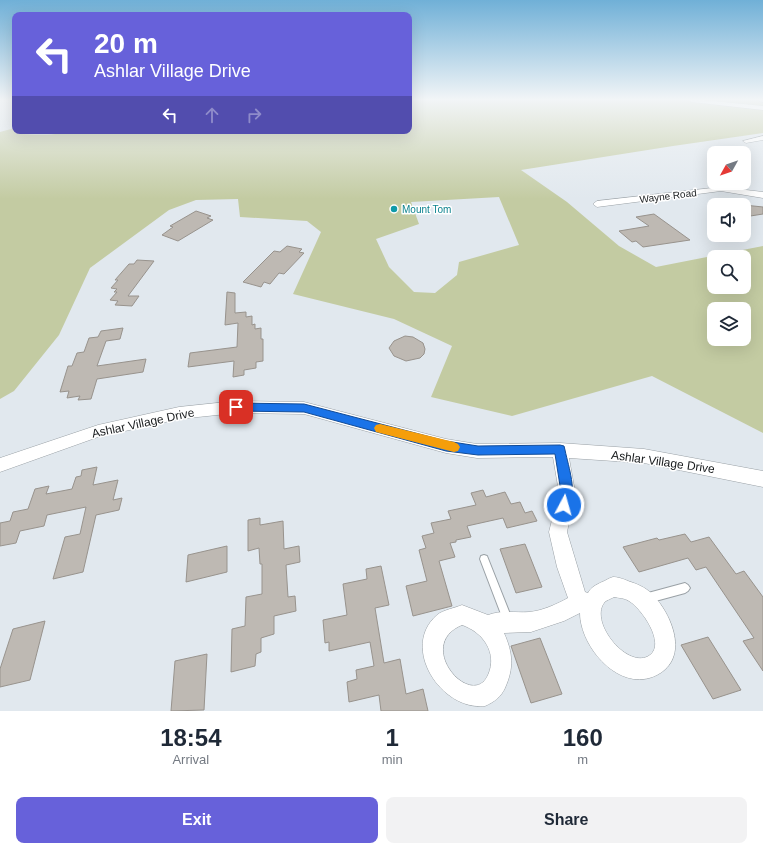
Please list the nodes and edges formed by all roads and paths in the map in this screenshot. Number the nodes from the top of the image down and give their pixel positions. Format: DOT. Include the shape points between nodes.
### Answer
graph roads {
  1 [pos="763,138"];
  2 [pos="746,141"];
  3 [pos="763,195"];
  4 [pos="596,204"];
  5 [pos="560,450"];
  6 [pos="0,465"];
  7 [pos="763,479"];
  8 [pos="484,559"];
  9 [pos="685,588"];
  10 [pos="642,600"];
  11 [pos="585,602"];
  12 [pos="498,625"];
  1 -- 2 [label="street"];
  3 -- 4 [label="street, Wayne Road" via="721,189"];
  5 -- 6 [label="street, Ashlar Village Drive" via="478,451 446,446 304,408 236,407 179,413 98,431"];
  5 -- 7 [label="street, Ashlar Village Drive" via="644,456"];
  5 -- 11 [label="street" via="567,492 558,532 567,567"];
  8 -- 12 [label="lane"];
  9 -- 10 [label="lane"];
  10 -- 11 [label="street" via="636,594 613,587 602,589"];
  10 -- 11 [label="street" via="657,616 665,643 663,656 656,665 647,669 634,669 610,655 593,630"];
  11 -- 12 [label="street" via="531,622"];
}
